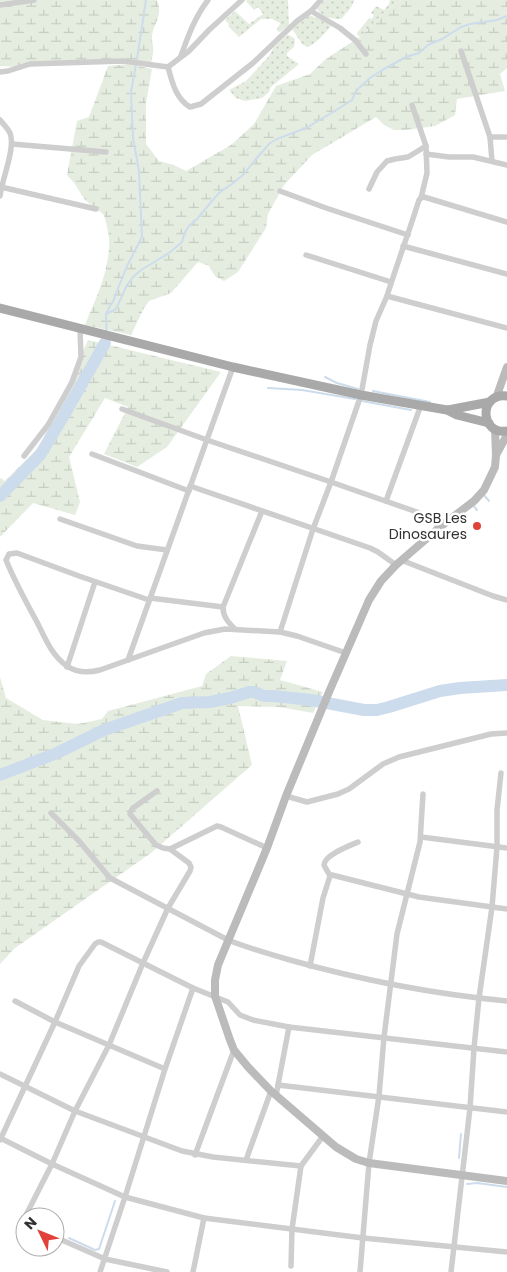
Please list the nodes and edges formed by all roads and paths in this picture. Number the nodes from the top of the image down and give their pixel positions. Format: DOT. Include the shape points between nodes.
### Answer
graph roads {
  1 [pos="34,0"];
  2 [pos="208,0"];
  3 [pos="242,0"];
  4 [pos="321,0"];
  5 [pos="0,5"];
  6 [pos="311,11"];
  7 [pos="461,51"];
  8 [pos="366,54"];
  9 [pos="180,58"];
  10 [pos="168,66"];
  11 [pos="0,72"];
  12 [pos="412,105"];
  13 [pos="0,120"];
  14 [pos="507,137"];
  15 [pos="490,138"];
  16 [pos="12,144"];
  17 [pos="426,146"];
  18 [pos="106,152"];
  19 [pos="426,154"];
  20 [pos="492,161"];
  21 [pos="507,165"];
  22 [pos="1,187"];
  23 [pos="369,189"];
  24 [pos="280,191"];
  25 [pos="0,196"];
  26 [pos="421,198"];
  27 [pos="96,209"];
  28 [pos="507,222"];
  29 [pos="408,235"];
  30 [pos="404,246"];
  31 [pos="306,255"];
  32 [pos="507,274"];
  33 [pos="391,282"];
  34 [pos="387,296"];
  35 [pos="0,308"];
  36 [pos="507,328"];
  37 [pos="80,329"];
  38 [pos="233,367"];
  39 [pos="507,367"];
  40 [pos="361,394"];
  41 [pos="507,396"];
  42 [pos="493,400"];
  43 [pos="421,405"];
  44 [pos="122,409"];
  45 [pos="448,410"];
  46 [pos="492,426"];
  47 [pos="507,431"];
  48 [pos="507,435"];
  49 [pos="207,440"];
  50 [pos="92,454"];
  51 [pos="496,455"];
  52 [pos="24,456"];
  53 [pos="331,482"];
  54 [pos="190,488"];
  55 [pos="386,501"];
  56 [pos="262,511"];
  57 [pos="60,519"];
  58 [pos="440,527"];
  59 [pos="313,529"];
  60 [pos="168,550"];
  61 [pos="398,562"];
  62 [pos="95,582"];
  63 [pos="150,599"];
  64 [pos="507,600"];
  65 [pos="223,607"];
  66 [pos="235,629"];
  67 [pos="280,632"];
  68 [pos="346,653"];
  69 [pos="128,660"];
  70 [pos="67,667"];
  71 [pos="507,733"];
  72 [pos="501,773"];
  73 [pos="157,791"];
  74 [pos="423,794"];
  75 [pos="286,796"];
  76 [pos="50,813"];
  77 [pos="421,837"];
  78 [pos="358,842"];
  79 [pos="497,847"];
  80 [pos="267,848"];
  81 [pos="507,848"];
  82 [pos="170,849"];
  83 [pos="330,876"];
  84 [pos="408,894"];
  85 [pos="492,907"];
  86 [pos="168,908"];
  87 [pos="507,909"];
  88 [pos="228,940"];
  89 [pos="143,963"];
  90 [pos="310,966"];
  91 [pos="391,985"];
  92 [pos="194,988"];
  93 [pos="215,996"];
  94 [pos="479,998"];
  95 [pos="15,1001"];
  96 [pos="507,1001"];
  97 [pos="55,1022"];
  98 [pos="289,1027"];
  99 [pos="384,1038"];
  100 [pos="109,1045"];
  101 [pos="474,1048"];
  102 [pos="234,1050"];
  103 [pos="507,1052"];
  104 [pos="165,1068"];
  105 [pos="0,1074"];
  106 [pos="24,1085"];
  107 [pos="278,1085"];
  108 [pos="274,1094"];
  109 [pos="379,1096"];
  110 [pos="470,1108"];
  111 [pos="75,1111"];
  112 [pos="507,1112"];
  113 [pos="323,1136"];
  114 [pos="144,1137"];
  115 [pos="0,1139"];
  116 [pos="195,1155"];
  117 [pos="246,1160"];
  118 [pos="368,1163"];
  119 [pos="52,1164"];
  120 [pos="301,1166"];
  121 [pos="461,1175"];
  122 [pos="507,1182"];
  123 [pos="125,1197"];
  124 [pos="30,1207"];
  125 [pos="204,1218"];
  126 [pos="292,1229"];
  127 [pos="362,1238"];
  128 [pos="65,1241"];
  129 [pos="454,1248"];
  130 [pos="507,1252"];
  131 [pos="105,1259"];
  132 [pos="291,1266"];
  133 [pos="100,1272"];
  134 [pos="167,1272"];
  135 [pos="194,1272"];
  136 [pos="360,1272"];
  137 [pos="451,1272"];
  1 -- 5 [label="street"];
  2 -- 9 [label="street" via="199,12"];
  3 -- 9 [label="street"];
  4 -- 6 [label="street"];
  6 -- 8 [label="street" via="340,28"];
  6 -- 10 [label="street" via="201,104 190,107 182,102"];
  7 -- 15 [label="street"];
  9 -- 10 [label="street"];
  10 -- 11 [label="street" via="123,61 30,64"];
  12 -- 17 [label="street"];
  13 -- 16 [label="street" via="10,134"];
  14 -- 15 [label="street"];
  15 -- 20 [label="street"];
  16 -- 18 [label="street"];
  16 -- 22 [label="street"];
  17 -- 19 [label="street"];
  17 -- 23 [label="street" via="408,157 387,161"];
  19 -- 20 [label="street"];
  19 -- 26 [label="street" via="427,173"];
  20 -- 21 [label="street"];
  22 -- 25 [label="street"];
  22 -- 27 [label="street"];
  24 -- 29 [label="street"];
  26 -- 28 [label="street"];
  26 -- 29 [label="street"];
  29 -- 30 [label="street"];
  30 -- 32 [label="street"];
  30 -- 33 [label="street"];
  31 -- 33 [label="street"];
  33 -- 34 [label="street"];
  34 -- 36 [label="street"];
  34 -- 40 [label="street" via="376,321"];
  35 -- 37 [label="main road"];
  37 -- 38 [label="main road"];
  37 -- 52 [label="street" via="80,356 72,382 48,425"];
  38 -- 40 [label="main road"];
  38 -- 49 [label="street"];
  39 -- 42 [label="main road"];
  40 -- 43 [label="main road"];
  40 -- 53 [label="street"];
  41 -- 42 [label="main road"];
  42 -- 45 [label="main road"];
  42 -- 46 [label="main road" via="486,409"];
  43 -- 45 [label="main road"];
  43 -- 55 [label="street"];
  44 -- 49 [label="street"];
  45 -- 46 [label="main road"];
  46 -- 47 [label="main road"];
  46 -- 51 [label="main road"];
  48 -- 51 [label="main road"];
  49 -- 53 [label="street"];
  49 -- 54 [label="street"];
  50 -- 54 [label="street"];
  51 -- 58 [label="main road" via="495,467 484,490"];
  53 -- 55 [label="street"];
  53 -- 59 [label="street"];
  54 -- 56 [label="street"];
  54 -- 60 [label="street"];
  55 -- 58 [label="street" via="417,512"];
  56 -- 59 [label="street"];
  56 -- 65 [label="street"];
  57 -- 60 [label="street" via="137,546"];
  58 -- 61 [label="main road"];
  59 -- 61 [label="street"];
  59 -- 67 [label="street"];
  60 -- 63 [label="street"];
  61 -- 64 [label="street"];
  61 -- 68 [label="main road" via="374,591"];
  62 -- 63 [label="street"];
  62 -- 70 [label="street"];
  62 -- 70 [label="street" via="17,553 6,558 16,585 50,649"];
  63 -- 65 [label="street"];
  63 -- 69 [label="street"];
  65 -- 66 [label="street" via="225,618"];
  66 -- 67 [label="street"];
  66 -- 69 [label="street" via="204,633"];
  67 -- 68 [label="street"];
  68 -- 75 [label="main road"];
  69 -- 70 [label="street" via="92,672"];
  71 -- 75 [label="street" via="399,757 338,794 307,802"];
  72 -- 79 [label="street"];
  73 -- 82 [label="street" via="133,808 130,814 156,845"];
  74 -- 77 [label="street"];
  75 -- 80 [label="main road"];
  76 -- 86 [label="street" via="110,878"];
  77 -- 79 [label="street"];
  77 -- 84 [label="street"];
  78 -- 83 [label="street" via="326,859 324,866"];
  79 -- 81 [label="street"];
  79 -- 85 [label="street"];
  80 -- 82 [label="street" via="217,826"];
  80 -- 88 [label="main road"];
  82 -- 86 [label="street" via="191,866"];
  83 -- 84 [label="street"];
  83 -- 90 [label="street"];
  84 -- 85 [label="street"];
  84 -- 91 [label="street" via="397,934"];
  85 -- 87 [label="street"];
  85 -- 94 [label="street"];
  86 -- 88 [label="street"];
  86 -- 89 [label="street"];
  88 -- 90 [label="street"];
  88 -- 93 [label="main road" via="218,965"];
  89 -- 92 [label="street"];
  89 -- 97 [label="street" via="102,942 95,944 79,966"];
  89 -- 100 [label="street"];
  90 -- 91 [label="street"];
  91 -- 94 [label="street"];
  91 -- 99 [label="street"];
  92 -- 93 [label="street"];
  92 -- 104 [label="street"];
  93 -- 98 [label="street" via="230,1003 240,1015"];
  93 -- 102 [label="main road"];
  94 -- 96 [label="street"];
  94 -- 101 [label="street"];
  95 -- 97 [label="street"];
  97 -- 100 [label="street"];
  97 -- 106 [label="street"];
  98 -- 99 [label="street"];
  98 -- 107 [label="street"];
  99 -- 101 [label="street"];
  99 -- 109 [label="street"];
  100 -- 104 [label="street"];
  100 -- 111 [label="street"];
  101 -- 103 [label="street"];
  101 -- 110 [label="street"];
  102 -- 108 [label="main road"];
  102 -- 116 [label="street"];
  104 -- 114 [label="street"];
  105 -- 106 [label="street"];
  106 -- 111 [label="street"];
  106 -- 115 [label="street"];
  107 -- 108 [label="street"];
  107 -- 109 [label="street"];
  108 -- 113 [label="main road"];
  108 -- 117 [label="street"];
  109 -- 110 [label="street"];
  109 -- 118 [label="street"];
  110 -- 112 [label="street"];
  110 -- 121 [label="street"];
  111 -- 114 [label="street"];
  111 -- 119 [label="street"];
  113 -- 118 [label="main road" via="346,1154"];
  113 -- 120 [label="street"];
  114 -- 116 [label="street"];
  114 -- 123 [label="street"];
  115 -- 119 [label="street"];
  116 -- 117 [label="street"];
  117 -- 120 [label="street"];
  118 -- 121 [label="main road"];
  118 -- 127 [label="street"];
  119 -- 123 [label="street"];
  119 -- 124 [label="street"];
  120 -- 126 [label="street"];
  121 -- 122 [label="main road"];
  121 -- 129 [label="street"];
  123 -- 125 [label="street"];
  123 -- 131 [label="street"];
  125 -- 126 [label="street"];
  125 -- 135 [label="street"];
  126 -- 127 [label="street"];
  126 -- 132 [label="street"];
  127 -- 129 [label="street"];
  127 -- 136 [label="street"];
  128 -- 131 [label="street"];
  129 -- 130 [label="street"];
  129 -- 137 [label="street"];
  131 -- 133 [label="street"];
  131 -- 134 [label="street"];
}
